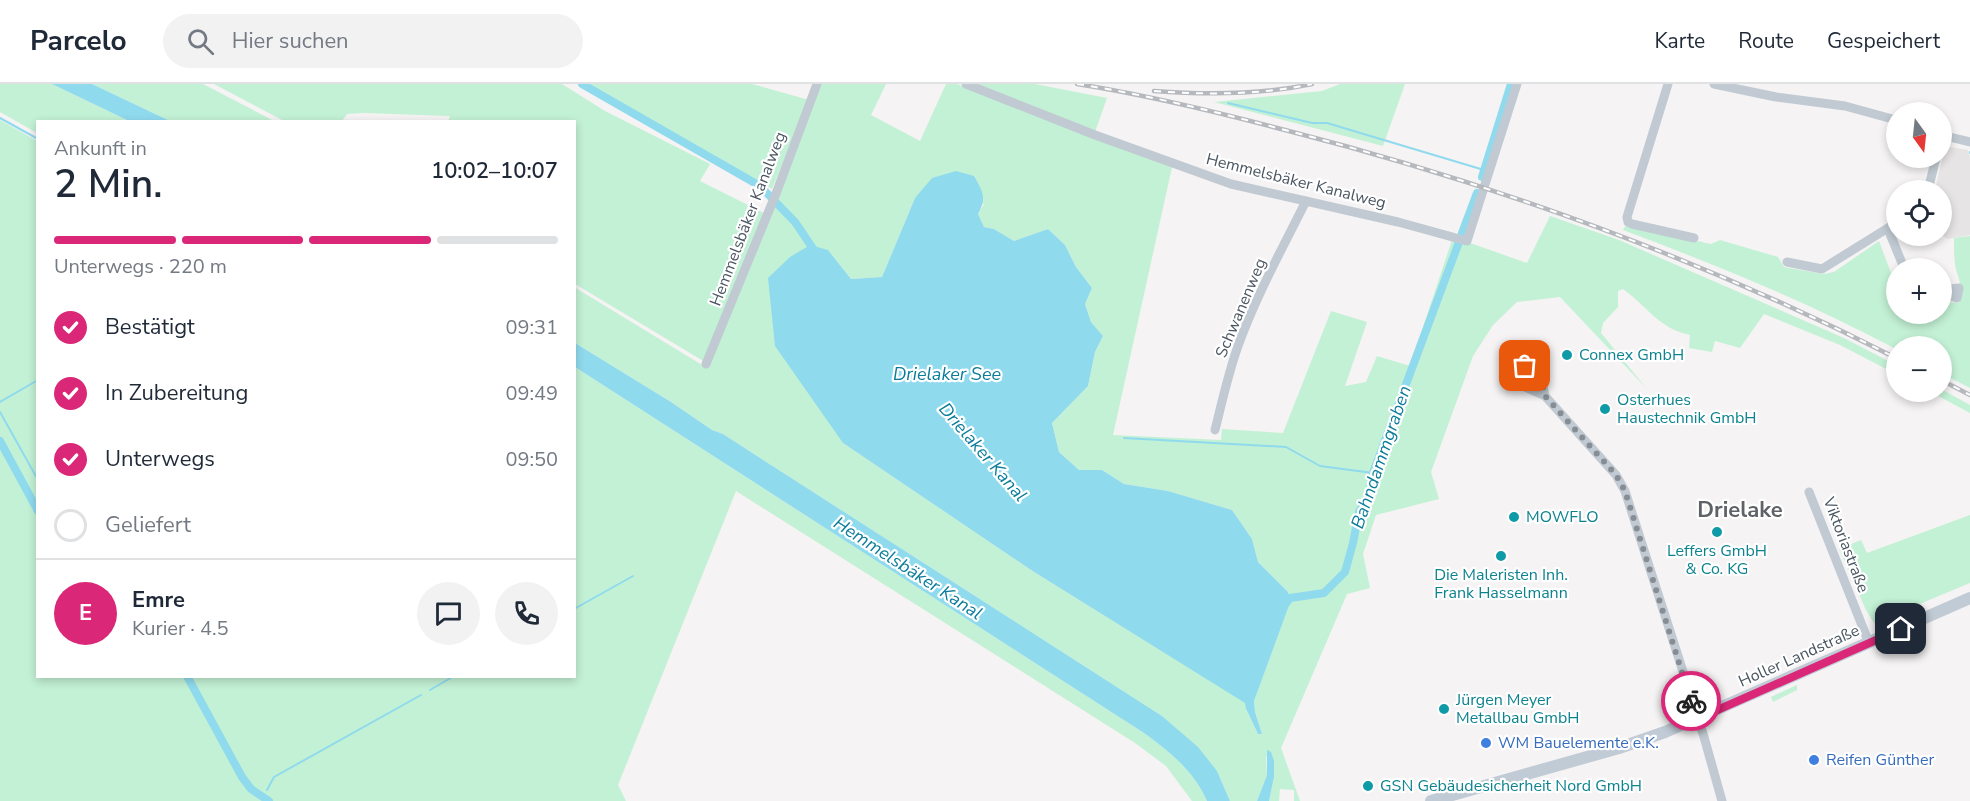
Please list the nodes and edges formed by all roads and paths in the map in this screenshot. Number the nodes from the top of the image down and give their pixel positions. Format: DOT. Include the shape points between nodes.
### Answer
graph roads {
  1 [pos="817,84"];
  2 [pos="966,84"];
  3 [pos="1517,84"];
  4 [pos="1668,84"];
  5 [pos="1714,84"];
  6 [pos="1886,117"];
  7 [pos="1952,138"];
  8 [pos="1970,142"];
  9 [pos="1306,201"];
  10 [pos="1886,230"];
  11 [pos="1694,238"];
  12 [pos="1787,262"];
  13 [pos="706,364"];
  14 [pos="1545,396"];
  15 [pos="1215,430"];
  16 [pos="1809,492"];
  17 [pos="1970,598"];
  18 [pos="1869,643"];
  19 [pos="1697,719"];
  20 [pos="1431,801"];
  21 [pos="1722,801"];
  1 -- 13 [label="street, Hemmelsbäker Kanalweg"];
  2 -- 9 [label="street, Hemmelsbäker Kanalweg" via="1231,184"];
  3 -- 9 [label="street, Hemmelsbäker Kanalweg" via="1467,241"];
  4 -- 11 [label="street" via="1627,217 1632,224"];
  5 -- 6 [label="street" via="1845,106"];
  7 -- 8 [label="street"];
  9 -- 15 [label="street, Schwanenweg" via="1239,345"];
  10 -- 12 [label="street" via="1822,269"];
  14 -- 19 [label="street" via="1616,475 1625,491"];
  16 -- 18 [label="street, Viktoriastraße"];
  17 -- 18 [label="main road, Holler Landstraße"];
  18 -- 19 [label="main road, Holler Landstraße"];
  19 -- 20 [label="main road, Holler Landstraße" via="1619,748"];
  19 -- 21 [label="street"];
}
